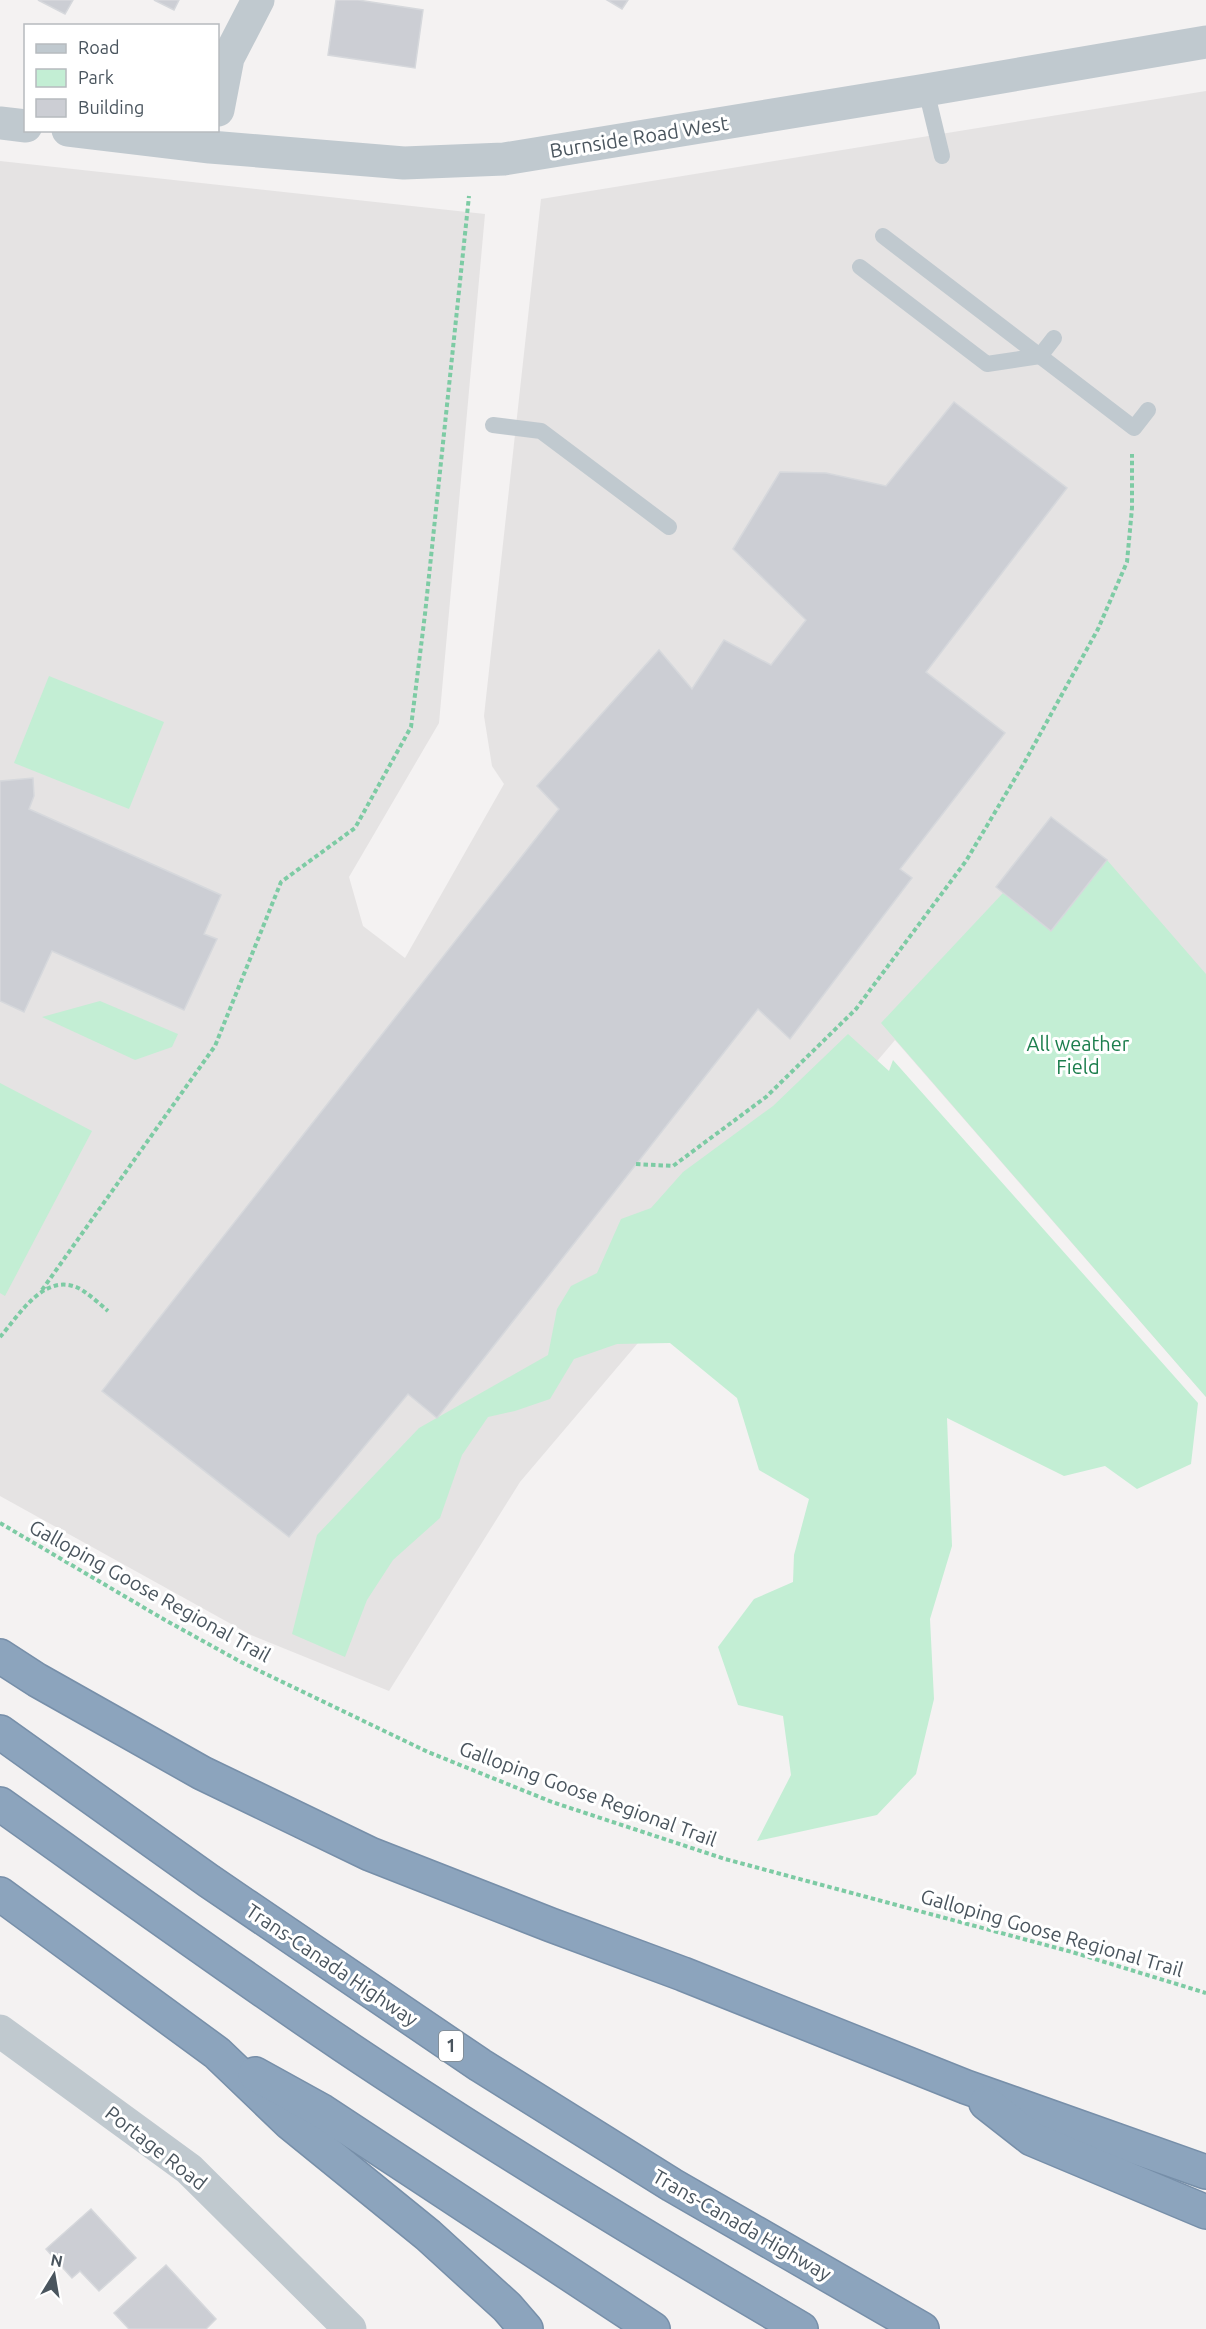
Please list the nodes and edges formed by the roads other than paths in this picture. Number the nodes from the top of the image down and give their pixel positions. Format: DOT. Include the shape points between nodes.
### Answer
graph roads {
  1 [pos="258,0"];
  2 [pos="1206,42"];
  3 [pos="926,90"];
  4 [pos="219,105"];
  5 [pos="0,123"];
  6 [pos="24,126"];
  7 [pos="100,132"];
  8 [pos="212,139"];
  9 [pos="942,156"];
  10 [pos="883,236"];
  11 [pos="860,267"];
  12 [pos="1054,338"];
  13 [pos="1040,356"];
  14 [pos="1148,410"];
  15 [pos="493,425"];
  16 [pos="669,527"];
  17 [pos="0,1656"];
  18 [pos="0,1732"];
  19 [pos="0,1804"];
  20 [pos="0,1894"];
  21 [pos="0,2031"];
  22 [pos="217,2053"];
  23 [pos="966,2087"];
  24 [pos="1206,2172"];
  25 [pos="1206,2212"];
  26 [pos="350,2329"];
  27 [pos="526,2329"];
  28 [pos="652,2329"];
  29 [pos="801,2329"];
  30 [pos="922,2329"];
  1 -- 4 [label="street" via="228,58"];
  2 -- 3 [label="street, Burnside Road West"];
  3 -- 8 [label="street, Burnside Road West" via="504,159 404,163"];
  3 -- 9 [label="lane"];
  5 -- 6 [label="street"];
  7 -- 8 [label="street, Burnside Road West"];
  10 -- 13 [label="lane"];
  11 -- 13 [label="lane" via="987,364"];
  12 -- 13 [label="lane"];
  13 -- 14 [label="lane" via="1134,428"];
  15 -- 16 [label="lane" via="541,431"];
  17 -- 23 [label="highway" via="202,1773 370,1854"];
  18 -- 30 [label="highway, Trans-Canada Highway / 1" via="209,1881 480,2065 672,2185"];
  19 -- 29 [label="highway" via="345,2046 549,2177"];
  20 -- 22 [label="highway"];
  21 -- 26 [label="street, Portage Road" via="189,2169"];
  22 -- 27 [label="highway" via="290,2123 428,2235"];
  22 -- 28 [label="highway" via="322,2111"];
  23 -- 24 [label="highway"];
  23 -- 25 [label="highway" via="1032,2139"];
}
